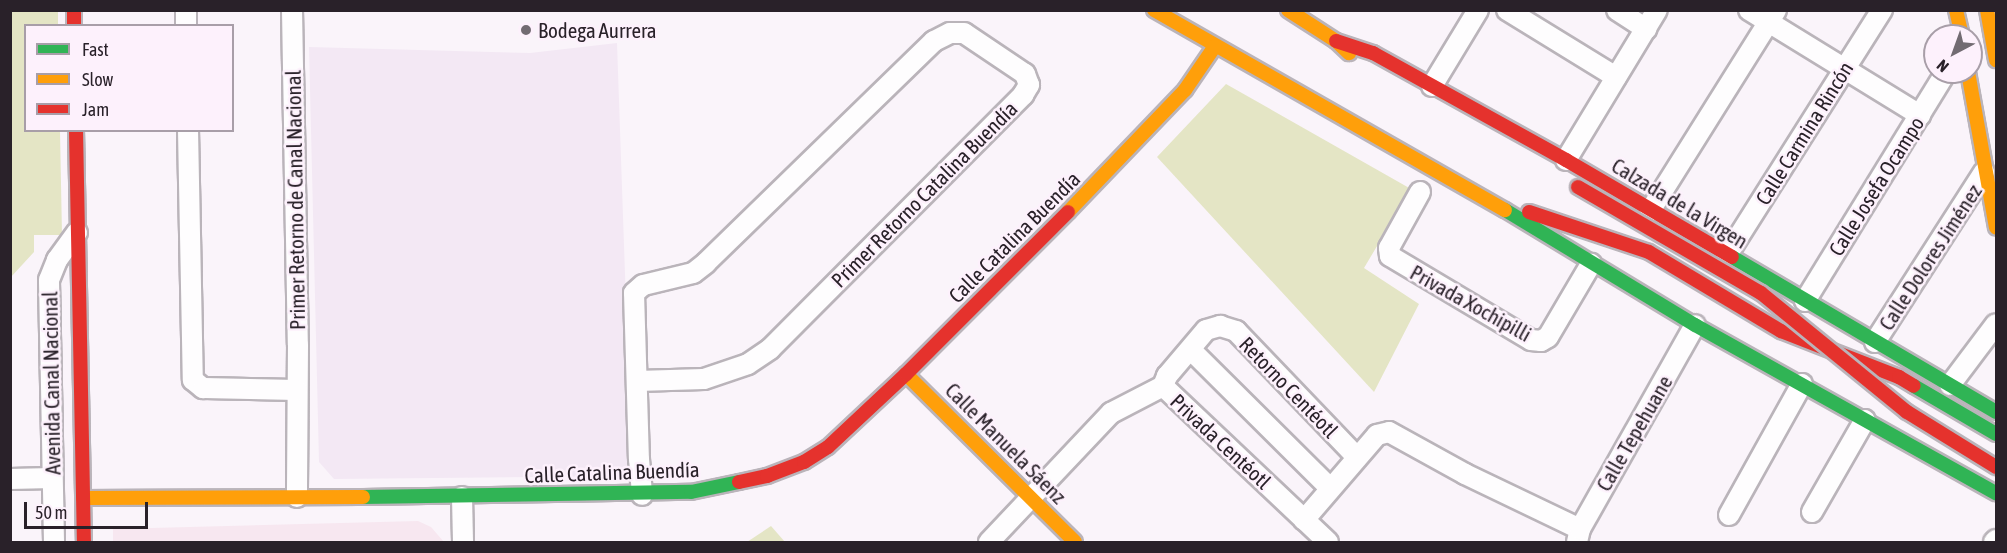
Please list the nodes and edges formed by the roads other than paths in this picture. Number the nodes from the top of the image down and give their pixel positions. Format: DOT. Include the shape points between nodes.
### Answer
graph roads {
  1 [pos="292,10"];
  2 [pos="1154,10"];
  3 [pos="1478,10"];
  4 [pos="1508,10"];
  5 [pos="1617,10"];
  6 [pos="1657,10"];
  7 [pos="1749,10"];
  8 [pos="1882,10"];
  9 [pos="1987,10"];
  10 [pos="1295,12"];
  11 [pos="1772,16"];
  12 [pos="1646,29"];
  13 [pos="1336,41"];
  14 [pos="1215,46"];
  15 [pos="1996,60"];
  16 [pos="1359,62"];
  17 [pos="1845,69"];
  18 [pos="1616,77"];
  19 [pos="1939,84"];
  20 [pos="1970,84"];
  21 [pos="1432,86"];
  22 [pos="1920,115"];
  23 [pos="76,132"];
  24 [pos="188,132"];
  25 [pos="1566,160"];
  26 [pos="1984,172"];
  27 [pos="1573,184"];
  28 [pos="1420,192"];
  29 [pos="1484,197"];
  30 [pos="1650,211"];
  31 [pos="1996,227"];
  32 [pos="77,232"];
  33 [pos="1727,255"];
  34 [pos="1591,264"];
  35 [pos="1805,301"];
  36 [pos="1996,324"];
  37 [pos="1695,325"];
  38 [pos="1875,342"];
  39 [pos="1191,350"];
  40 [pos="906,374"];
  41 [pos="637,381"];
  42 [pos="1802,384"];
  43 [pos="1950,385"];
  44 [pos="1163,386"];
  45 [pos="297,390"];
  46 [pos="1996,412"];
  47 [pos="1865,420"];
  48 [pos="1996,434"];
  49 [pos="1357,457"];
  50 [pos="1996,468"];
  51 [pos="52,478"];
  52 [pos="10,479"];
  53 [pos="1330,488"];
  54 [pos="1996,493"];
  55 [pos="642,495"];
  56 [pos="1030,496"];
  57 [pos="297,497"];
  58 [pos="462,497"];
  59 [pos="83,498"];
  60 [pos="1812,512"];
  61 [pos="1729,515"];
  62 [pos="1304,519"];
  63 [pos="1578,536"];
  64 [pos="54,543"];
  65 [pos="84,543"];
  66 [pos="463,543"];
  67 [pos="989,543"];
  68 [pos="1075,543"];
  69 [pos="1328,543"];
  1 -- 45 [label="street, Primer Retorno de Canal Nacional"];
  2 -- 14 [label="street"];
  3 -- 21 [label="street"];
  4 -- 18 [label="street"];
  5 -- 12 [label="street"];
  6 -- 12 [label="street"];
  7 -- 11 [label="street"];
  8 -- 17 [label="street, Calle Carmina Rincón"];
  9 -- 15 [label="street"];
  10 -- 13 [label="street, Calzada de la Virgen"];
  11 -- 17 [label="street"];
  11 -- 30 [label="street"];
  12 -- 18 [label="street"];
  13 -- 16 [label="street, Calzada de la Virgen"];
  13 -- 21 [label="street, Calzada de la Virgen" via="1373,53"];
  14 -- 29 [label="street"];
  14 -- 40 [label="street, Calle Catalina Buendía" via="1185,90 1149,129"];
  17 -- 22 [label="street"];
  17 -- 33 [label="street, Calle Carmina Rincón"];
  18 -- 25 [label="street"];
  19 -- 22 [label="street, Calle Josefa Ocampo"];
  20 -- 26 [label="street"];
  21 -- 25 [label="street, Calzada de la Virgen"];
  22 -- 35 [label="street, Calle Josefa Ocampo"];
  23 -- 32 [label="street, Avenida Canal Nacional"];
  24 -- 45 [label="street" via="194,380 203,388"];
  25 -- 30 [label="street, Calzada de la Virgen"];
  26 -- 31 [label="street"];
  26 -- 38 [label="street, Calle Dolores Jiménez"];
  27 -- 50 [label="street, Calzada de la Virgen, bridge" via="1761,293 1907,412"];
  28 -- 34 [label="street, Privada Xochipilli" via="1389,248 1390,256 1531,340 1548,337"];
  29 -- 34 [label="street"];
  29 -- 48 [label="street" via="1649,252 1781,331 1899,377"];
  30 -- 33 [label="street, Calzada de la Virgen"];
  32 -- 51 [label="street, Avenida Canal Nacional" via="57,260 49,280"];
  32 -- 59 [label="street, Avenida Canal Nacional"];
  33 -- 35 [label="street, Calzada de la Virgen"];
  34 -- 37 [label="street"];
  35 -- 38 [label="street, Calzada de la Virgen"];
  36 -- 43 [label="street"];
  37 -- 42 [label="street"];
  37 -- 63 [label="street, Calle Tepehuane"];
  38 -- 43 [label="street, Calzada de la Virgen"];
  39 -- 44 [label="street, Retorno Centéotl"];
  39 -- 49 [label="street, Retorno Centéotl" via="1206,330 1220,326 1236,331"];
  39 -- 53 [label="street"];
  40 -- 55 [label="street, Calle Catalina Buendía" via="828,447 804,462 767,476 709,489"];
  40 -- 56 [label="street, Calle Manuela Sáenz"];
  41 -- 41 [label="street, Primer Retorno Catalina Buendía" via="704,380 748,364 770,349 1023,95 1029,85 1025,74 964,33 950,33 934,41 706,263 693,273 643,285 634,293"];
  41 -- 55 [label="street, Primer Retorno Catalina Buendía"];
  42 -- 47 [label="street"];
  42 -- 61 [label="street"];
  43 -- 46 [label="street, Calzada de la Virgen"];
  44 -- 56 [label="street, Privada Centéotl" via="1111,413"];
  44 -- 62 [label="street, Privada Centéotl"];
  45 -- 57 [label="street, Primer Retorno de Canal Nacional"];
  47 -- 54 [label="street"];
  47 -- 60 [label="street"];
  49 -- 53 [label="street"];
  49 -- 63 [label="street" via="1377,435 1389,432"];
  51 -- 52 [label="street"];
  51 -- 64 [label="street, Avenida Canal Nacional"];
  53 -- 62 [label="street"];
  55 -- 58 [label="street, Calle Catalina Buendía"];
  56 -- 67 [label="street, Privada Centéotl"];
  56 -- 68 [label="street, Calle Manuela Sáenz"];
  57 -- 58 [label="street, Calle Catalina Buendía"];
  57 -- 59 [label="street, Calle Catalina Buendía"];
  58 -- 66 [label="street"];
  59 -- 65 [label="street, Avenida Canal Nacional"];
  62 -- 69 [label="street, Privada Centéotl"];
}
